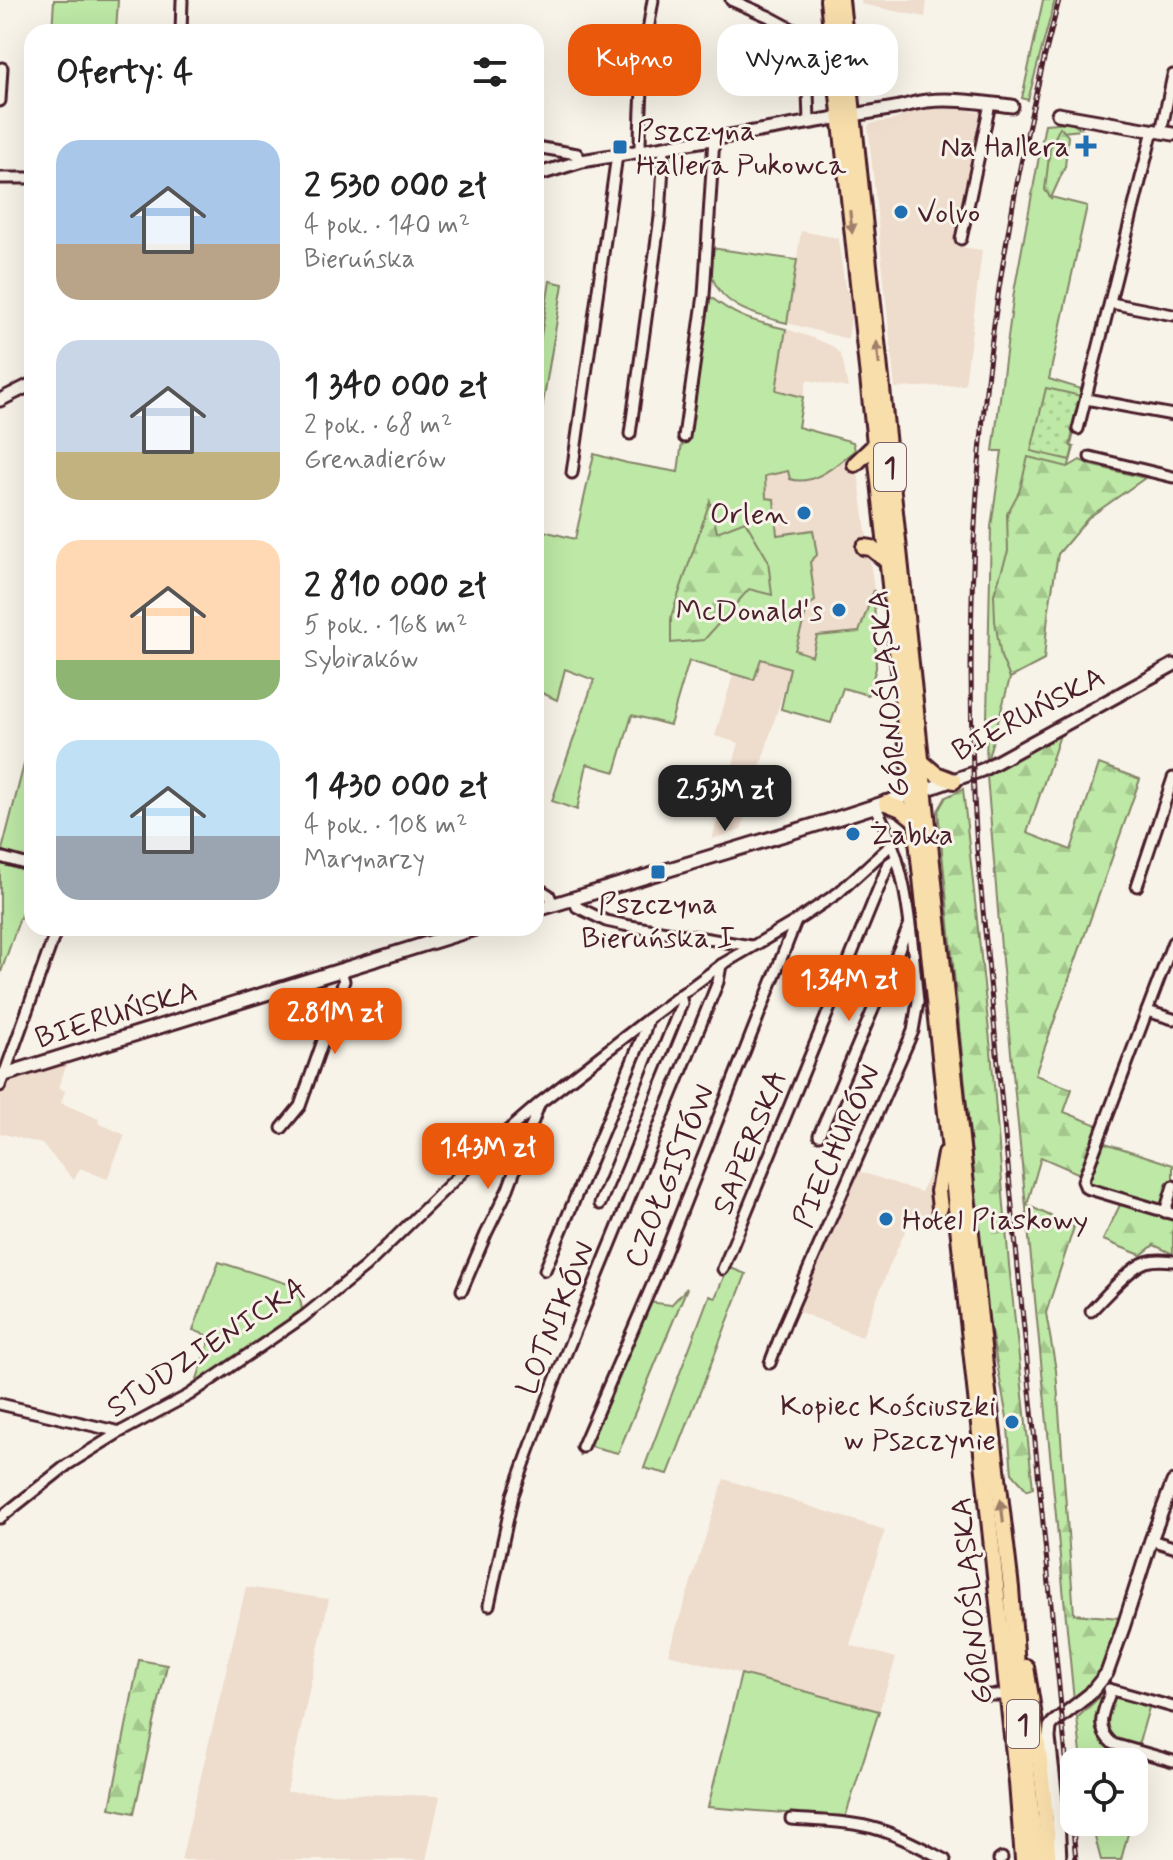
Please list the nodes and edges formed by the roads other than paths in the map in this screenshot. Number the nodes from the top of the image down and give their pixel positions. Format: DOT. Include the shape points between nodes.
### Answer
graph roads {
  1 [pos="182,0"];
  2 [pos="653,0"];
  3 [pos="731,0"];
  4 [pos="828,0"];
  5 [pos="841,0"];
  6 [pos="181,24"];
  7 [pos="2,68"];
  8 [pos="1173,75"];
  9 [pos="0,101"];
  10 [pos="990,104"];
  11 [pos="1012,106"];
  12 [pos="1058,114"];
  13 [pos="847,115"];
  14 [pos="809,121"];
  15 [pos="1162,132"];
  16 [pos="714,138"];
  17 [pos="544,148"];
  18 [pos="664,148"];
  19 [pos="640,152"];
  20 [pos="617,155"];
  21 [pos="582,161"];
  22 [pos="544,173"];
  23 [pos="0,178"];
  24 [pos="24,178"];
  25 [pos="961,239"];
  26 [pos="1111,303"];
  27 [pos="1173,315"];
  28 [pos="24,388"];
  29 [pos="1086,399"];
  30 [pos="0,400"];
  31 [pos="1173,415"];
  32 [pos="1078,429"];
  33 [pos="630,434"];
  34 [pos="684,437"];
  35 [pos="875,445"];
  36 [pos="1090,457"];
  37 [pos="855,464"];
  38 [pos="572,473"];
  39 [pos="1173,477"];
  40 [pos="864,547"];
  41 [pos="887,561"];
  42 [pos="1173,665"];
  43 [pos="922,762"];
  44 [pos="1173,778"];
  45 [pos="954,781"];
  46 [pos="918,792"];
  47 [pos="880,804"];
  48 [pos="915,820"];
  49 [pos="891,845"];
  50 [pos="0,857"];
  51 [pos="897,858"];
  52 [pos="24,864"];
  53 [pos="1137,886"];
  54 [pos="544,892"];
  55 [pos="574,898"];
  56 [pos="553,904"];
  57 [pos="544,907"];
  58 [pos="796,921"];
  59 [pos="910,923"];
  60 [pos="54,936"];
  61 [pos="452,936"];
  62 [pos="1173,942"];
  63 [pos="751,946"];
  64 [pos="721,965"];
  65 [pos="341,971"];
  66 [pos="680,995"];
  67 [pos="1147,1011"];
  68 [pos="648,1019"];
  69 [pos="1173,1019"];
  70 [pos="1,1079"];
  71 [pos="541,1102"];
  72 [pos="282,1128"];
  73 [pos="948,1130"];
  74 [pos="819,1135"];
  75 [pos="1173,1186"];
  76 [pos="600,1204"];
  77 [pos="940,1208"];
  78 [pos="1169,1213"];
  79 [pos="1173,1261"];
  80 [pos="723,1269"];
  81 [pos="545,1270"];
  82 [pos="462,1290"];
  83 [pos="1091,1311"];
  84 [pos="770,1363"];
  85 [pos="0,1404"];
  86 [pos="120,1432"];
  87 [pos="582,1447"];
  88 [pos="1173,1482"];
  89 [pos="0,1518"];
  90 [pos="1151,1540"];
  91 [pos="1173,1547"];
  92 [pos="1011,1588"];
  93 [pos="489,1605"];
  94 [pos="1099,1684"];
  95 [pos="1111,1690"];
  96 [pos="988,1695"];
  97 [pos="1007,1695"];
  98 [pos="1173,1707"];
  99 [pos="1173,1761"];
  100 [pos="791,1819"];
  101 [pos="945,1860"];
  102 [pos="1023,1860"];
  103 [pos="1036,1860"];
  104 [pos="1048,1860"];
  105 [pos="1060,1860"];
  1 -- 6 [label="street"];
  2 -- 19 [label="street" via="640,104"];
  3 -- 14 [label="street" via="816,46"];
  4 -- 13 [label="main road, GÓRNOŚLĄSKA / 1"];
  5 -- 13 [label="main road, GÓRNOŚLĄSKA / 1"];
  7 -- 9 [label="street"];
  8 -- 15 [label="street"];
  10 -- 11 [label="street"];
  10 -- 13 [label="street" via="932,101"];
  10 -- 25 [label="street"];
  12 -- 15 [label="street"];
  13 -- 14 [label="street"];
  13 -- 35 [label="main road, GÓRNOŚLĄSKA / 1, one-way"];
  43 -- 13 [label="main road, GÓRNOŚLĄSKA / 1, one-way"];
  14 -- 16 [label="street"];
  15 -- 26 [label="street"];
  16 -- 18 [label="street"];
  16 -- 34 [label="street" via="704,295"];
  17 -- 21 [label="street" via="577,154"];
  18 -- 19 [label="street"];
  18 -- 33 [label="street" via="660,217"];
  19 -- 20 [label="street"];
  20 -- 21 [label="street"];
  20 -- 38 [label="street"];
  21 -- 22 [label="street"];
  23 -- 24 [label="street"];
  26 -- 27 [label="street"];
  26 -- 29 [label="street"];
  28 -- 30 [label="street"];
  29 -- 31 [label="street"];
  29 -- 32 [label="street"];
  35 -- 37 [label="main road"];
  35 -- 41 [label="main road, GÓRNOŚLĄSKA / 1"];
  36 -- 39 [label="street"];
  40 -- 41 [label="main road"];
  41 -- 46 [label="main road, GÓRNOŚLĄSKA / 1"];
  42 -- 45 [label="street, BIERUŃSKA" via="993,765"];
  43 -- 45 [label="main road"];
  43 -- 46 [label="main road, GÓRNOŚLĄSKA / 1"];
  44 -- 53 [label="street"];
  45 -- 46 [label="street, BIERUŃSKA"];
  46 -- 47 [label="main road, BIERUŃSKA"];
  46 -- 48 [label="main road, GÓRNOŚLĄSKA / 1"];
  92 -- 46 [label="main road, GÓRNOŚLĄSKA / 1, one-way"];
  47 -- 48 [label="main road" via="901,809"];
  47 -- 49 [label="street, PIECHURÓW"];
  47 -- 55 [label="main road, BIERUŃSKA"];
  48 -- 73 [label="main road, GÓRNOŚLĄSKA / 1"];
  49 -- 51 [label="street, PIECHURÓW"];
  49 -- 58 [label="street, STUDZIENICKA" via="838,893"];
  50 -- 52 [label="street"];
  51 -- 59 [label="street, PIECHURÓW"];
  51 -- 80 [label="street, SAPERSKA" via="889,863"];
  54 -- 56 [label="street"];
  55 -- 56 [label="main road, BIERUŃSKA"];
  55 -- 63 [label="street" via="577,907 606,921"];
  56 -- 57 [label="main road, BIERUŃSKA"];
  58 -- 63 [label="street, STUDZIENICKA"];
  58 -- 87 [label="street, CZOŁGISTÓW" via="656,1276"];
  59 -- 74 [label="street"];
  59 -- 84 [label="street, PIECHURÓW" via="918,1002 913,1031"];
  60 -- 70 [label="street"];
  61 -- 65 [label="main road, BIERUŃSKA"];
  62 -- 67 [label="street"];
  63 -- 64 [label="street, STUDZIENICKA"];
  64 -- 66 [label="street, STUDZIENICKA"];
  64 -- 93 [label="street, LOTNIKÓW" via="513,1495"];
  65 -- 70 [label="main road, BIERUŃSKA"];
  65 -- 72 [label="street" via="344,981 300,1106"];
  66 -- 68 [label="street, STUDZIENICKA"];
  66 -- 76 [label="street, LOTNIKÓW" via="682,1003"];
  67 -- 69 [label="street"];
  67 -- 78 [label="street" via="1083,1181 1086,1188"];
  68 -- 71 [label="street, STUDZIENICKA"];
  68 -- 81 [label="street"];
  71 -- 82 [label="street"];
  71 -- 86 [label="street, STUDZIENICKA" via="365,1267 303,1317 189,1395"];
  73 -- 77 [label="main road"];
  73 -- 97 [label="main road, GÓRNOŚLĄSKA / 1"];
  75 -- 78 [label="street"];
  79 -- 83 [label="street" via="1144,1262"];
  85 -- 86 [label="street"];
  86 -- 89 [label="street, STUDZIENICKA" via="67,1465"];
  88 -- 90 [label="street"];
  90 -- 91 [label="street"];
  90 -- 94 [label="street" via="1111,1665"];
  92 -- 103 [label="main road, GÓRNOŚLĄSKA / 1"];
  92 -- 104 [label="main road" via="1040,1753"];
  94 -- 95 [label="street"];
  94 -- 105 [label="street" via="1049,1731"];
  95 -- 98 [label="street"];
  95 -- 99 [label="street" via="1100,1723 1105,1737"];
  96 -- 97 [label="street"];
  97 -- 102 [label="main road, GÓRNOŚLĄSKA / 1"];
  100 -- 101 [label="street" via="878,1829"];
}
